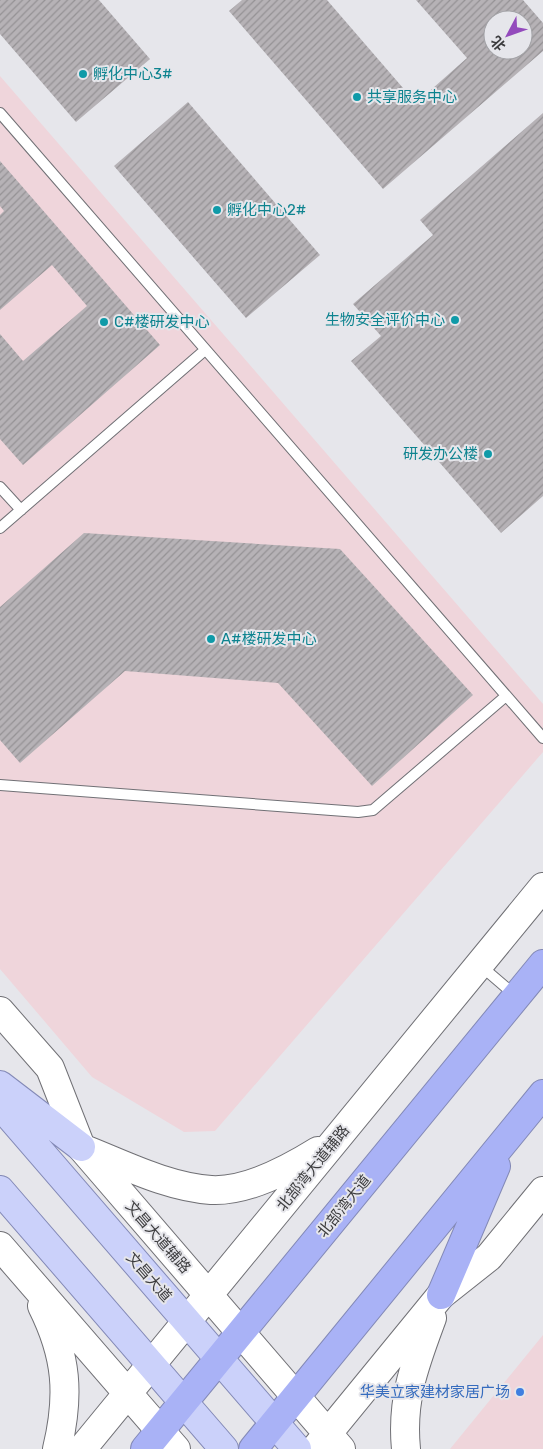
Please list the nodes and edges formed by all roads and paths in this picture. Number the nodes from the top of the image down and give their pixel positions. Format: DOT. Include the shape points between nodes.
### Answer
graph roads {
  1 [pos="0,113"];
  2 [pos="205,350"];
  3 [pos="0,486"];
  4 [pos="20,510"];
  5 [pos="0,528"];
  6 [pos="506,696"];
  7 [pos="543,738"];
  8 [pos="0,785"];
  9 [pos="543,887"];
  10 [pos="543,964"];
  11 [pos="479,965"];
  12 [pos="516,996"];
  13 [pos="0,1011"];
  14 [pos="0,1085"];
  15 [pos="543,1094"];
  16 [pos="0,1105"];
  17 [pos="509,1136"];
  18 [pos="334,1141"];
  19 [pos="80,1147"];
  20 [pos="0,1190"];
  21 [pos="543,1191"];
  22 [pos="0,1246"];
  23 [pos="28,1278"];
  24 [pos="209,1295"];
  25 [pos="441,1295"];
  26 [pos="187,1322"];
  27 [pos="240,1332"];
  28 [pos="219,1359"];
  29 [pos="151,1365"];
  30 [pos="128,1394"];
  31 [pos="296,1396"];
  32 [pos="184,1402"];
  33 [pos="274,1422"];
  34 [pos="160,1443"];
  35 [pos="328,1444"];
  36 [pos="57,1449"];
  37 [pos="82,1449"];
  38 [pos="224,1449"];
  39 [pos="253,1449"];
  40 [pos="297,1449"];
  41 [pos="406,1449"];
  1 -- 2 [label="lane"];
  2 -- 4 [label="lane"];
  2 -- 6 [label="lane"];
  3 -- 4 [label="lane"];
  4 -- 5 [label="lane"];
  6 -- 7 [label="lane"];
  6 -- 8 [label="lane" via="373,810 358,812"];
  9 -- 11 [label="street, 北部湾大道辅路"];
  10 -- 12 [label="highway, 北部湾大道"];
  11 -- 12 [label="lane"];
  11 -- 18 [label="street, 北部湾大道辅路"];
  12 -- 27 [label="highway, 北部湾大道"];
  13 -- 19 [label="street, 文昌大道辅路" via="50,1068"];
  14 -- 19 [label="main road"];
  15 -- 17 [label="highway"];
  16 -- 26 [label="main road, 文昌大道"];
  17 -- 25 [label="highway"];
  17 -- 31 [label="highway"];
  18 -- 19 [label="street" via="286,1171 240,1186 212,1190 170,1182"];
  18 -- 24 [label="street, 北部湾大道辅路"];
  19 -- 24 [label="street, 文昌大道辅路"];
  20 -- 29 [label="main road"];
  21 -- 25 [label="street" via="489,1257"];
  22 -- 23 [label="street"];
  23 -- 30 [label="street"];
  23 -- 36 [label="street" via="55,1332 65,1376 65,1416"];
  24 -- 26 [label="street, 北部湾大道辅路"];
  24 -- 27 [label="street, 文昌大道辅路"];
  25 -- 35 [label="street"];
  25 -- 41 [label="street" via="409,1382 404,1428"];
  26 -- 28 [label="main road, 文昌大道"];
  26 -- 29 [label="street, 北部湾大道辅路"];
  27 -- 28 [label="highway, 北部湾大道"];
  27 -- 31 [label="street, 文昌大道辅路"];
  28 -- 32 [label="highway, 北部湾大道"];
  28 -- 33 [label="main road, 文昌大道"];
  29 -- 30 [label="street, 北部湾大道辅路"];
  29 -- 32 [label="main road"];
  30 -- 34 [label="street"];
  30 -- 37 [label="street, 北部湾大道辅路"];
  31 -- 33 [label="highway"];
  31 -- 35 [label="street, 文昌大道辅路"];
  32 -- 34 [label="highway, 北部湾大道"];
  32 -- 38 [label="main road"];
  33 -- 39 [label="highway"];
  33 -- 40 [label="main road, 文昌大道"];
}
